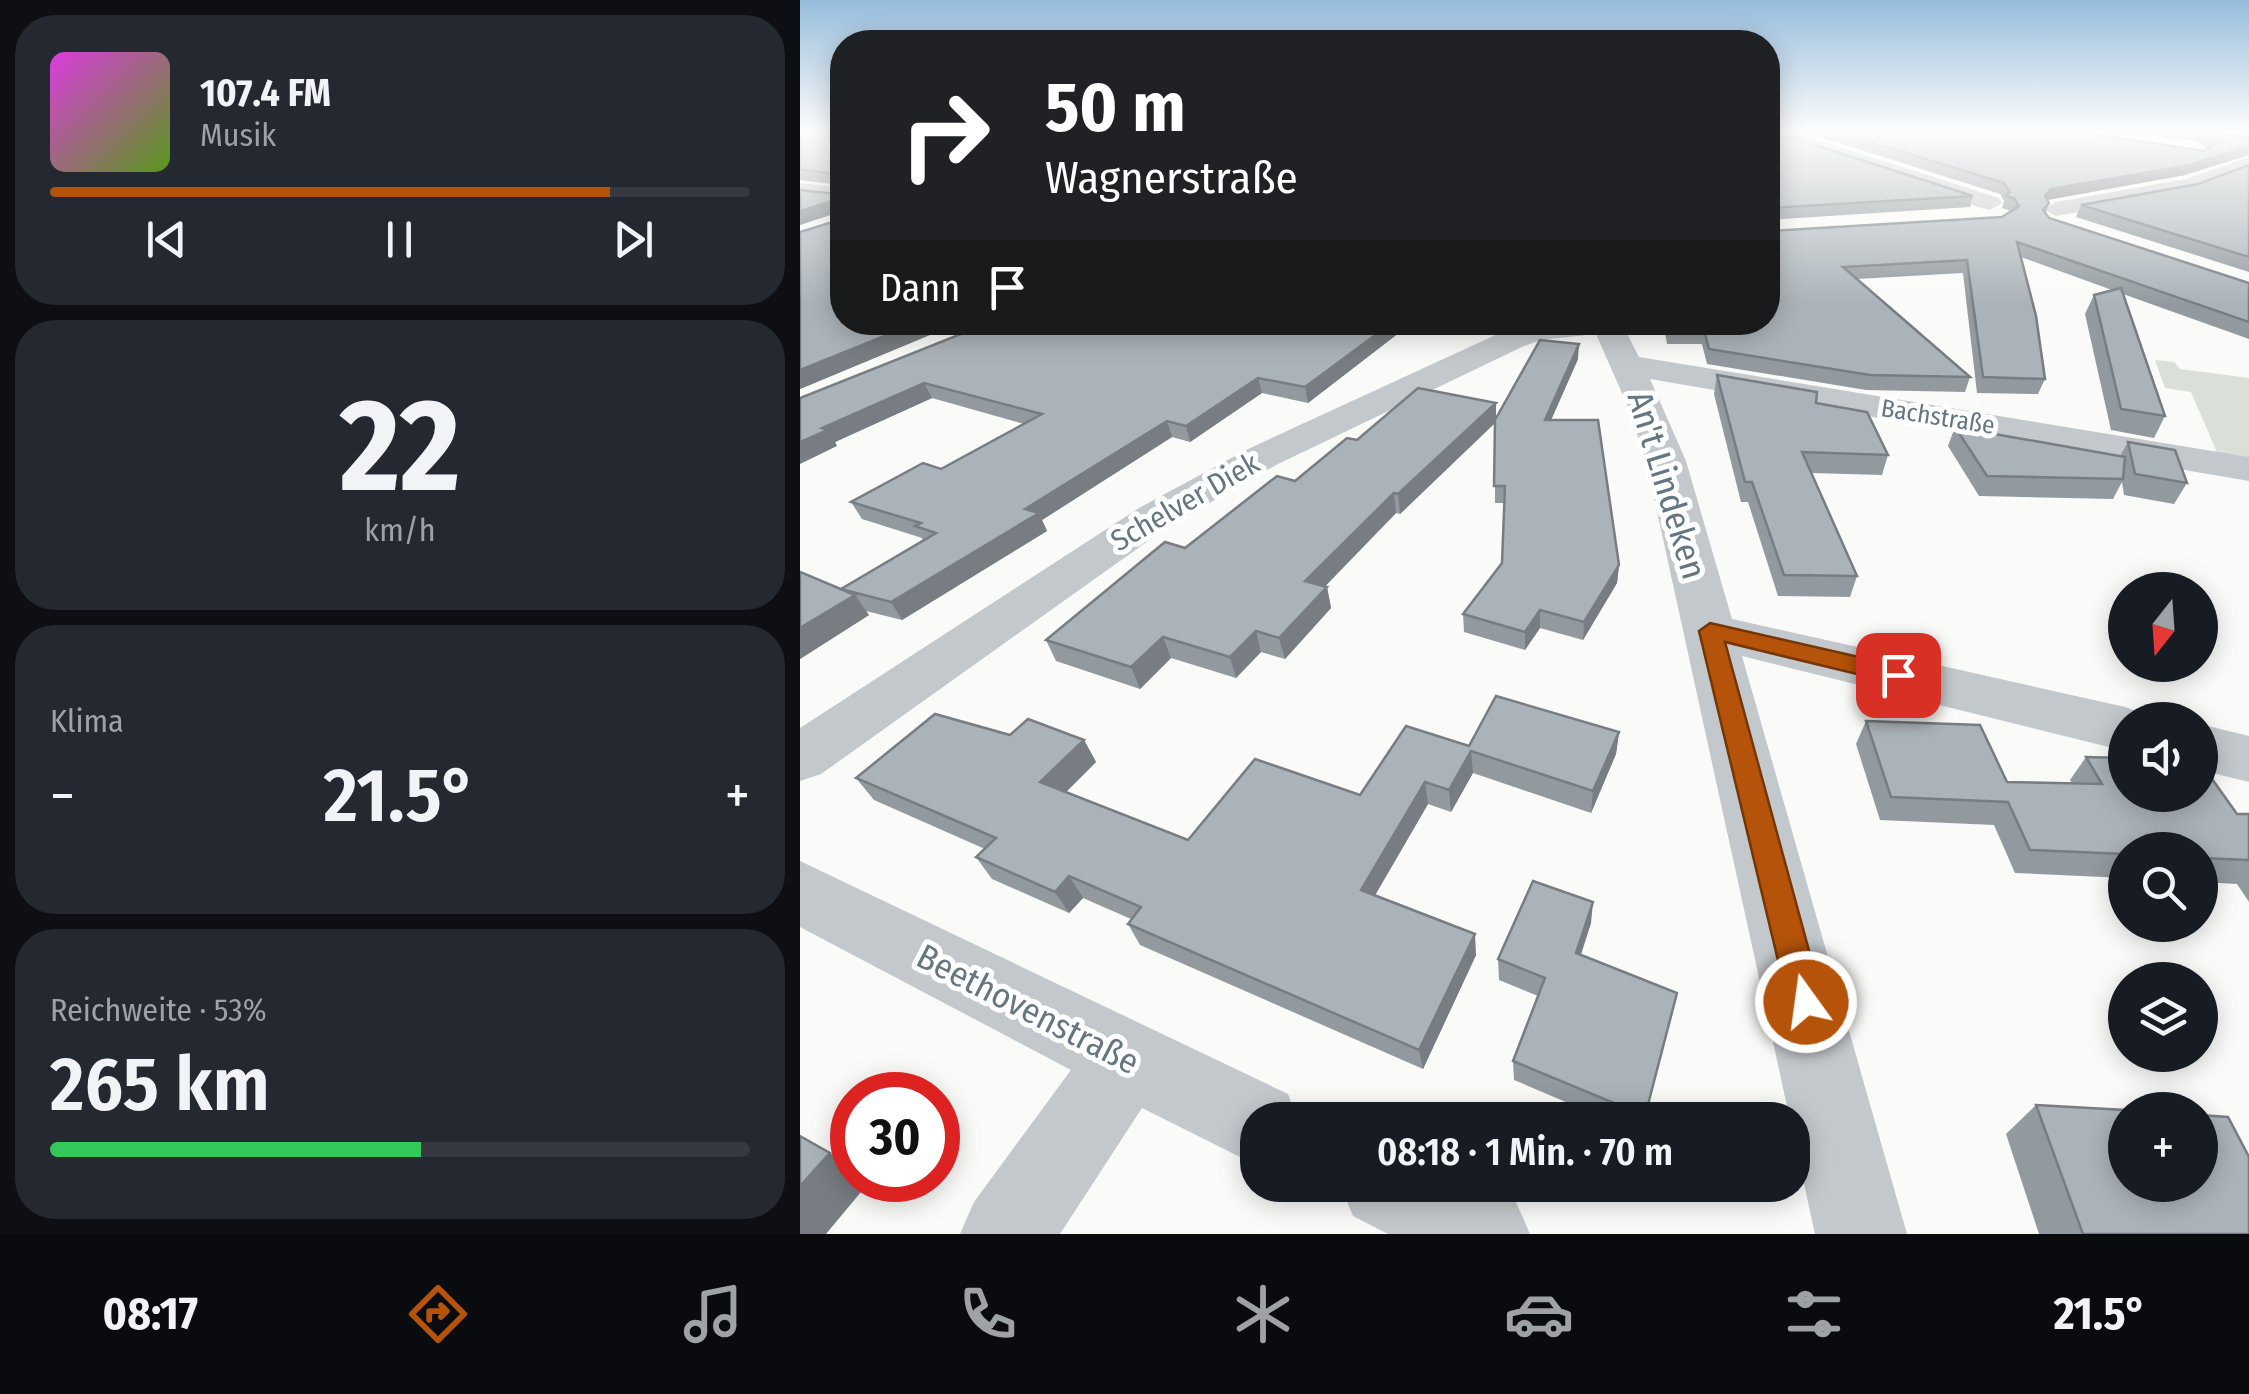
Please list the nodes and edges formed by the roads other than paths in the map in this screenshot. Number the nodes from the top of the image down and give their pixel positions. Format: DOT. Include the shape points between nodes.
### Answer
graph roads {
  1 [pos="800,190"];
  2 [pos="1951,190"];
  3 [pos="2166,190"];
  4 [pos="830,194"];
  5 [pos="2030,215"];
  6 [pos="1961,220"];
  7 [pos="1527,335"];
  8 [pos="1583,335"];
  9 [pos="1614,337"];
  10 [pos="2249,469"];
  11 [pos="1710,631"];
  12 [pos="2108,725"];
  13 [pos="2218,751"];
  14 [pos="800,758"];
  15 [pos="2249,759"];
  16 [pos="800,892"];
  17 [pos="1127,1060"];
  18 [pos="1240,1115"];
  19 [pos="1419,1202"];
  20 [pos="1006,1234"];
  21 [pos="1484,1234"];
  22 [pos="1862,1234"];
  1 -- 4 [label="street"];
  2 -- 5 [label="street"];
  3 -- 5 [label="street"];
  5 -- 6 [label="street"];
  7 -- 14 [label="street, Schelver Diek" via="1262,457 1100,551"];
  8 -- 9 [label="street, Schelver Diek"];
  9 -- 10 [label="street, Bachstraße"];
  9 -- 11 [label="street, An't Lindeken" via="1666,461"];
  11 -- 12 [label="street"];
  11 -- 22 [label="street, An't Lindeken"];
  13 -- 15 [label="street"];
  16 -- 17 [label="street, Beethovenstraße"];
  17 -- 18 [label="street, Beethovenstraße"];
  17 -- 20 [label="street"];
  19 -- 21 [label="street"];
}
